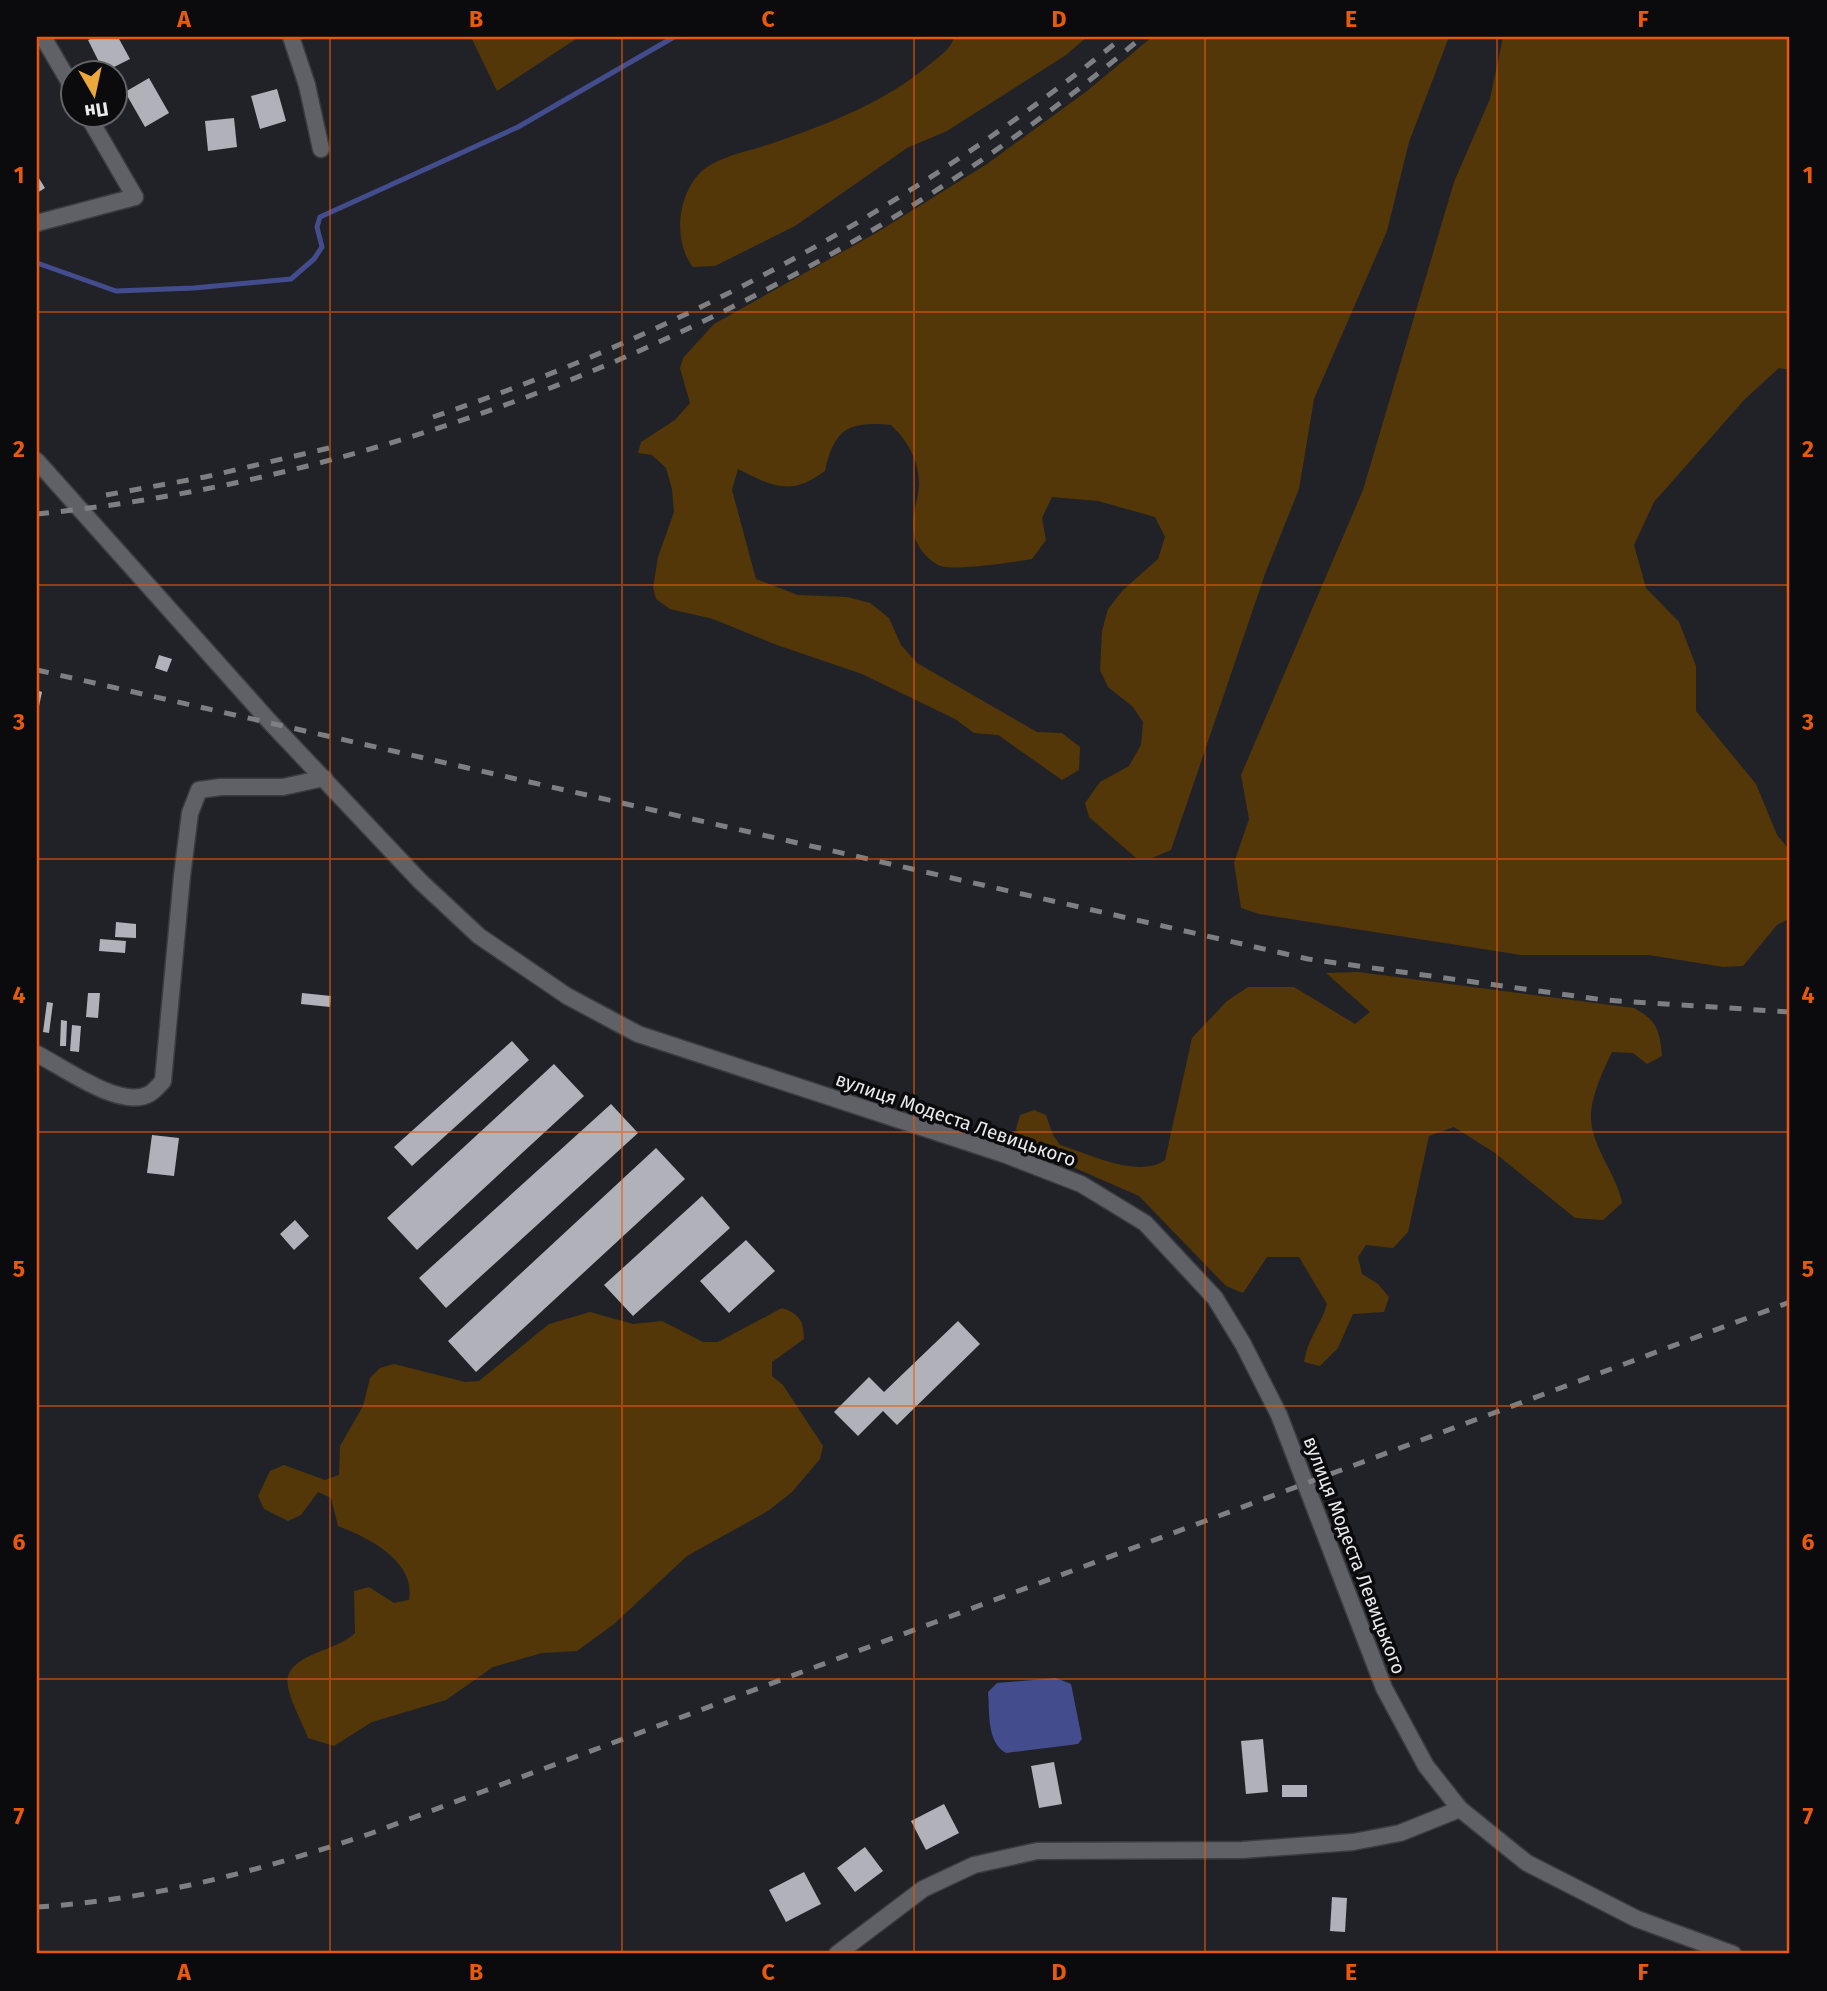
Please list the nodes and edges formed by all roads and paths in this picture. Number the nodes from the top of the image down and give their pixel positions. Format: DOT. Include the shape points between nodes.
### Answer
graph roads {
  1 [pos="43,37"];
  2 [pos="291,37"];
  3 [pos="60,66"];
  4 [pos="96,130"];
  5 [pos="321,149"];
  6 [pos="37,223"];
  7 [pos="37,461"];
  8 [pos="324,778"];
  9 [pos="37,1054"];
  10 [pos="1460,1809"];
  11 [pos="837,1954"];
  12 [pos="1733,1954"];
  1 -- 3 [label="street"];
  2 -- 5 [label="street"];
  4 -- 6 [label="street" via="135,197"];
  7 -- 8 [label="street, вулиця Модеста Левицького"];
  8 -- 9 [label="street" via="283,787 199,790 190,813 182,876 163,1081 147,1095 125,1098"];
  8 -- 10 [label="street, вулиця Модеста Левицького" via="420,881 479,936 567,996 638,1034 1081,1184 1145,1223 1215,1298 1243,1344 1279,1415 1384,1688 1426,1766"];
  10 -- 11 [label="street" via="1400,1833 1353,1842 1242,1850 1037,1851 974,1865 923,1888"];
  10 -- 12 [label="street, вулиця Модеста Левицького" via="1527,1864 1637,1919"];
}
